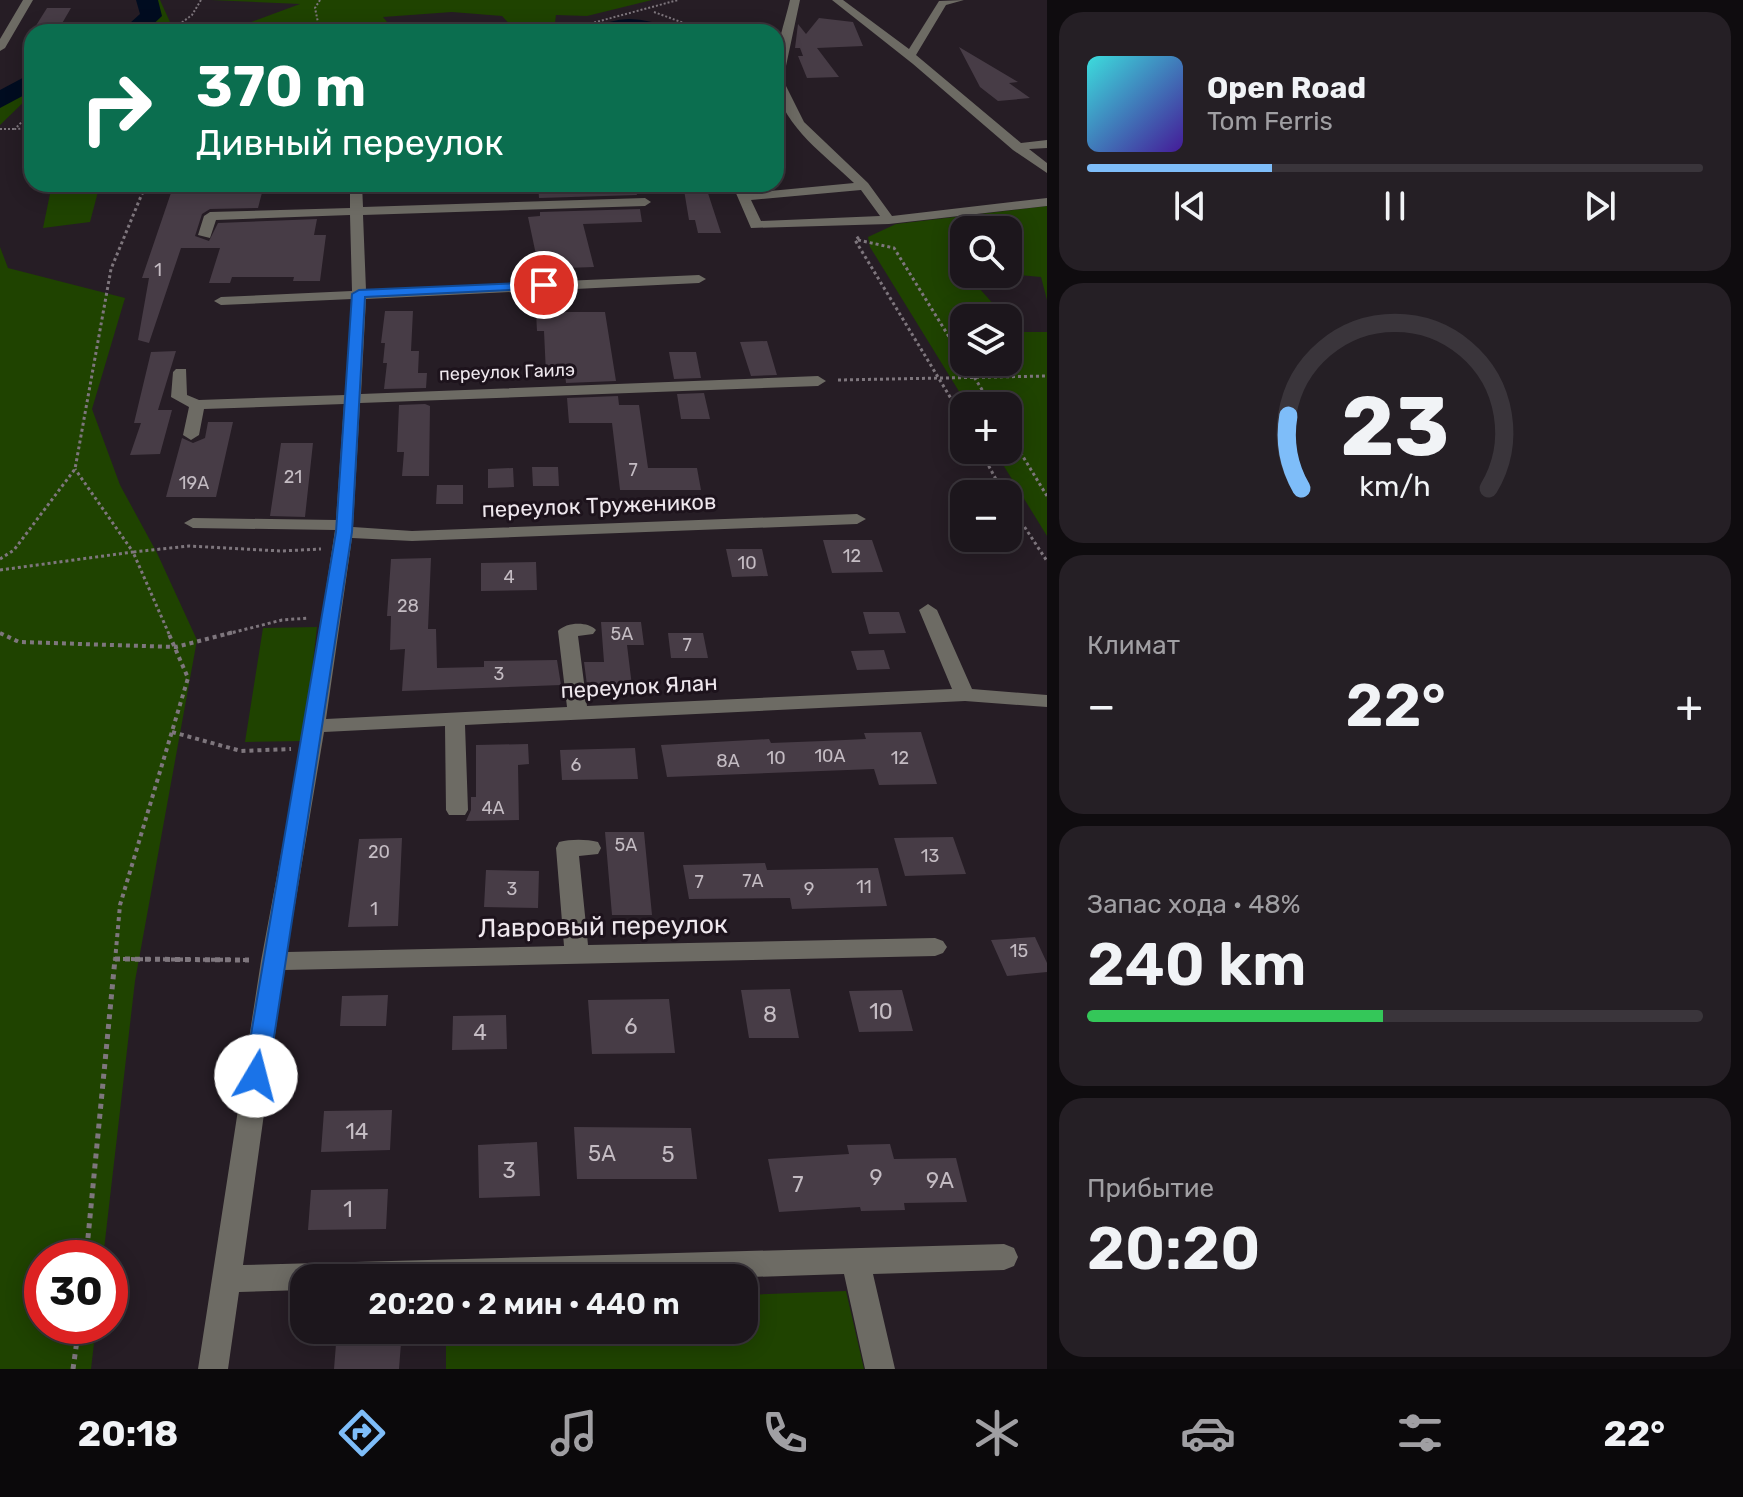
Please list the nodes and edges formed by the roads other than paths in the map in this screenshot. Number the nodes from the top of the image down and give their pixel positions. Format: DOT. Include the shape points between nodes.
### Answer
graph roads {
  1 [pos="28,0"];
  2 [pos="795,0"];
  3 [pos="837,0"];
  4 [pos="959,0"];
  5 [pos="0,48"];
  6 [pos="784,52"];
  7 [pos="911,54"];
  8 [pos="784,98"];
  9 [pos="1047,144"];
  10 [pos="1017,147"];
  11 [pos="1047,169"];
  12 [pos="864,186"];
  13 [pos="357,192"];
  14 [pos="742,192"];
  15 [pos="745,197"];
  16 [pos="645,202"];
  17 [pos="1047,202"];
  18 [pos="358,210"];
  19 [pos="889,220"];
  20 [pos="205,235"];
  21 [pos="699,279"];
  22 [pos="359,294"];
  23 [pos="221,301"];
  24 [pos="181,372"];
  25 [pos="818,381"];
  26 [pos="350,398"];
  27 [pos="197,405"];
  28 [pos="191,435"];
  29 [pos="857,519"];
  30 [pos="193,523"];
  31 [pos="343,535"];
  32 [pos="928,610"];
  33 [pos="586,630"];
  34 [pos="965,695"];
  35 [pos="1047,701"];
  36 [pos="578,713"];
  37 [pos="455,719"];
  38 [pos="315,726"];
  39 [pos="457,810"];
  40 [pos="590,848"];
  41 [pos="935,947"];
  42 [pos="577,954"];
  43 [pos="273,961"];
  44 [pos="1004,1257"];
  45 [pos="856,1262"];
  46 [pos="226,1279"];
  47 [pos="213,1369"];
  48 [pos="880,1369"];
  1 -- 5 [label="street"];
  2 -- 6 [label="street"];
  3 -- 7 [label="street"];
  4 -- 7 [label="street" via="942,3"];
  7 -- 10 [label="street"];
  8 -- 12 [label="street" via="793,124"];
  9 -- 10 [label="street"];
  10 -- 11 [label="street"];
  12 -- 15 [label="street"];
  12 -- 19 [label="street"];
  13 -- 18 [label="street"];
  14 -- 15 [label="street"];
  15 -- 19 [label="street" via="756,225"];
  16 -- 18 [label="street"];
  17 -- 19 [label="street"];
  18 -- 20 [label="street" via="210,216"];
  18 -- 22 [label="street"];
  21 -- 22 [label="street"];
  22 -- 23 [label="street"];
  22 -- 26 [label="street"];
  24 -- 27 [label="street" via="179,397"];
  25 -- 26 [label="street, переулок Гаилэ"];
  26 -- 27 [label="street, переулок Гаилэ"];
  26 -- 31 [label="street"];
  27 -- 28 [label="street"];
  29 -- 31 [label="street, переулок Тружеников"];
  30 -- 31 [label="street, переулок Тружеников"];
  31 -- 38 [label="street"];
  32 -- 34 [label="street"];
  33 -- 36 [label="street" via="568,631"];
  34 -- 35 [label="street, переулок Ялан"];
  34 -- 36 [label="street, переулок Ялан"];
  36 -- 37 [label="street, переулок Ялан"];
  37 -- 38 [label="street, переулок Ялан"];
  37 -- 39 [label="street"];
  38 -- 43 [label="street"];
  40 -- 42 [label="street" via="567,848"];
  41 -- 42 [label="street, Лавровый переулок"];
  42 -- 43 [label="street, Лавровый переулок"];
  43 -- 46 [label="street"];
  44 -- 45 [label="street"];
  45 -- 46 [label="street"];
  45 -- 48 [label="street"];
  46 -- 47 [label="street"];
}
